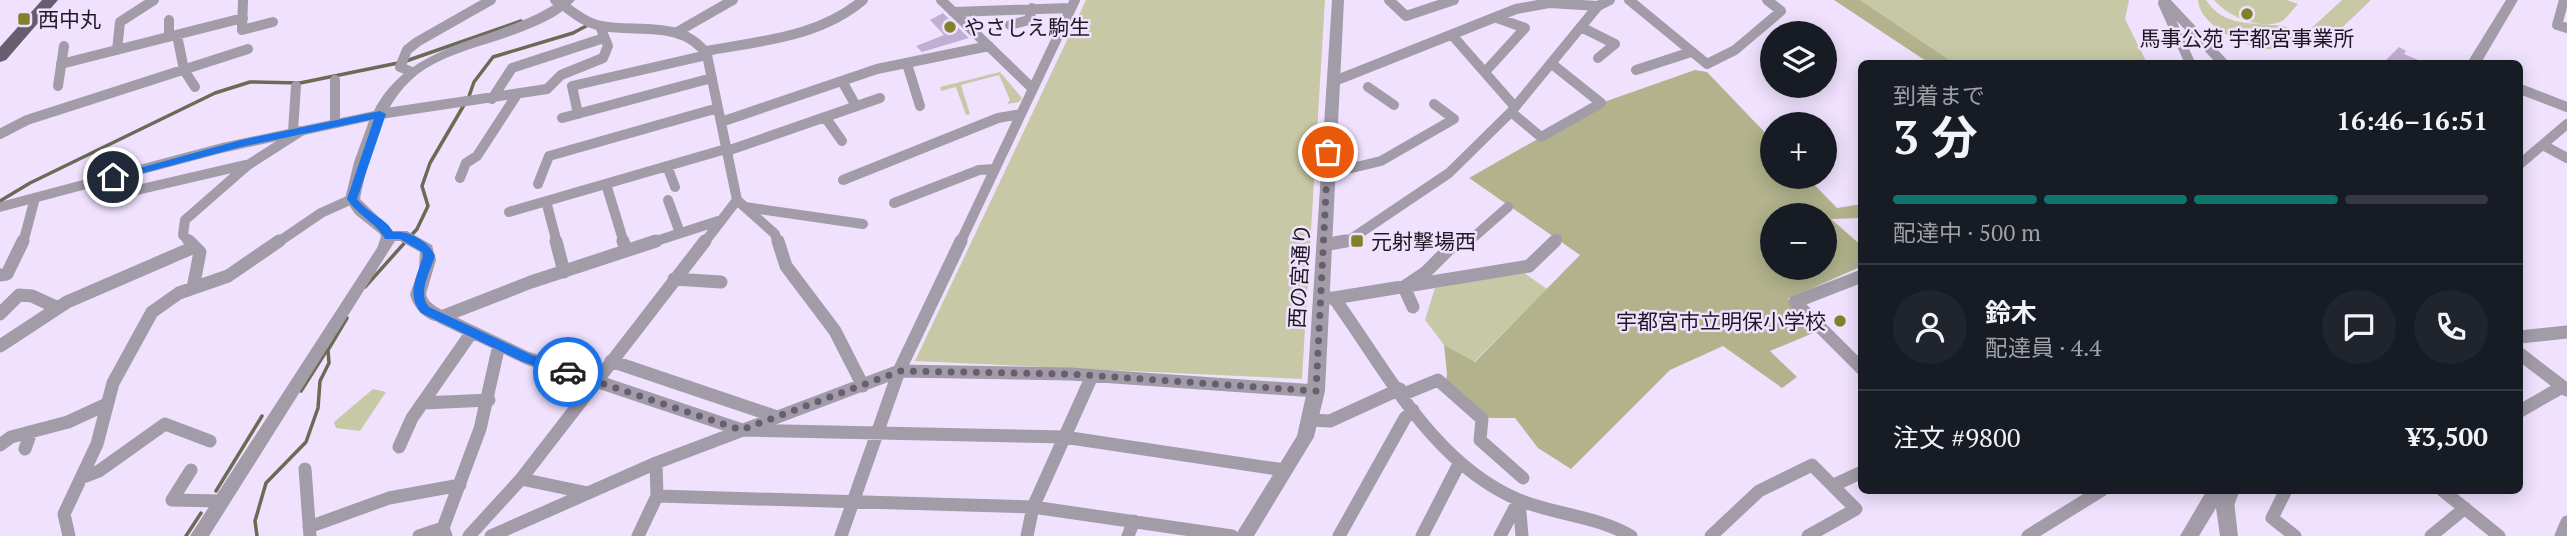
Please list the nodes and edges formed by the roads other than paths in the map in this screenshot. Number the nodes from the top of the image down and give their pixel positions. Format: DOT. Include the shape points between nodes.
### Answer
graph roads {
  1 [pos="50,0"];
  2 [pos="154,0"];
  3 [pos="243,0"];
  4 [pos="491,0"];
  5 [pos="733,0"];
  6 [pos="863,0"];
  7 [pos="941,0"];
  8 [pos="1338,0"];
  9 [pos="1390,0"];
  10 [pos="1454,0"];
  11 [pos="1610,0"];
  12 [pos="1629,0"];
  13 [pos="1767,0"];
  14 [pos="2163,0"];
  15 [pos="2512,0"];
  16 [pos="2564,0"];
  17 [pos="562,1"];
  18 [pos="1579,2"];
  19 [pos="1073,4"];
  20 [pos="1598,6"];
  21 [pos="1032,8"];
  22 [pos="953,12"];
  23 [pos="243,18"];
  24 [pos="1497,18"];
  25 [pos="169,20"];
  26 [pos="273,22"];
  27 [pos="1010,24"];
  28 [pos="600,26"];
  29 [pos="1583,28"];
  30 [pos="2567,28"];
  31 [pos="677,32"];
  32 [pos="1452,35"];
  33 [pos="173,36"];
  34 [pos="604,38"];
  35 [pos="64,46"];
  36 [pos="989,47"];
  37 [pos="248,49"];
  38 [pos="117,50"];
  39 [pos="1691,52"];
  40 [pos="706,53"];
  41 [pos="0,57"];
  42 [pos="1598,58"];
  43 [pos="2189,60"];
  44 [pos="2220,60"];
  45 [pos="2476,60"];
  46 [pos="61,64"];
  47 [pos="906,64"];
  48 [pos="1552,64"];
  49 [pos="405,65"];
  50 [pos="184,70"];
  51 [pos="1636,70"];
  52 [pos="1485,72"];
  53 [pos="712,78"];
  54 [pos="335,80"];
  55 [pos="842,81"];
  56 [pos="1332,82"];
  57 [pos="58,86"];
  58 [pos="296,86"];
  59 [pos="195,87"];
  60 [pos="1368,87"];
  61 [pos="1033,89"];
  62 [pos="2523,90"];
  63 [pos="516,96"];
  64 [pos="880,98"];
  65 [pos="492,99"];
  66 [pos="1434,104"];
  67 [pos="1394,105"];
  68 [pos="856,106"];
  69 [pos="919,106"];
  70 [pos="2567,107"];
  71 [pos="718,108"];
  72 [pos="1513,109"];
  73 [pos="380,114"];
  74 [pos="578,114"];
  75 [pos="1021,114"];
  76 [pos="825,117"];
  77 [pos="562,118"];
  78 [pos="335,122"];
  79 [pos="721,122"];
  80 [pos="2567,124"];
  81 [pos="299,130"];
  82 [pos="0,134"];
  83 [pos="842,141"];
  84 [pos="2543,145"];
  85 [pos="727,150"];
  86 [pos="2567,158"];
  87 [pos="2523,162"];
  88 [pos="248,164"];
  89 [pos="667,166"];
  90 [pos="994,169"];
  91 [pos="1327,174"];
  92 [pos="113,177"];
  93 [pos="460,178"];
  94 [pos="843,180"];
  95 [pos="538,184"];
  96 [pos="606,184"];
  97 [pos="675,187"];
  98 [pos="35,198"];
  99 [pos="352,199"];
  100 [pos="668,200"];
  101 [pos="546,201"];
  102 [pos="894,203"];
  103 [pos="741,204"];
  104 [pos="0,207"];
  105 [pos="1508,207"];
  106 [pos="509,212"];
  107 [pos="718,221"];
  108 [pos="863,224"];
  109 [pos="680,233"];
  110 [pos="389,236"];
  111 [pos="1558,239"];
  112 [pos="1323,245"];
  113 [pos="192,248"];
  114 [pos="626,251"];
  115 [pos="564,272"];
  116 [pos="0,275"];
  117 [pos="1858,278"];
  118 [pos="674,279"];
  119 [pos="721,282"];
  120 [pos="1404,287"];
  121 [pos="193,288"];
  122 [pos="1328,298"];
  123 [pos="58,307"];
  124 [pos="1412,307"];
  125 [pos="0,314"];
  126 [pos="441,317"];
  127 [pos="2567,331"];
  128 [pos="472,332"];
  129 [pos="2523,337"];
  130 [pos="499,345"];
  131 [pos="0,346"];
  132 [pos="2523,356"];
  133 [pos="611,361"];
  134 [pos="1858,365"];
  135 [pos="900,371"];
  136 [pos="1091,376"];
  137 [pos="595,381"];
  138 [pos="863,386"];
  139 [pos="2565,388"];
  140 [pos="1316,391"];
  141 [pos="1402,391"];
  142 [pos="489,401"];
  143 [pos="422,403"];
  144 [pos="107,404"];
  145 [pos="2523,409"];
  146 [pos="1413,410"];
  147 [pos="777,417"];
  148 [pos="1311,420"];
  149 [pos="741,430"];
  150 [pos="31,432"];
  151 [pos="875,432"];
  152 [pos="1064,437"];
  153 [pos="210,441"];
  154 [pos="0,445"];
  155 [pos="399,447"];
  156 [pos="25,449"];
  157 [pos="656,463"];
  158 [pos="1459,464"];
  159 [pos="304,469"];
  160 [pos="1284,470"];
  161 [pos="191,471"];
  162 [pos="1858,474"];
  163 [pos="81,478"];
  164 [pos="1522,478"];
  165 [pos="521,479"];
  166 [pos="460,485"];
  167 [pos="1834,485"];
  168 [pos="588,493"];
  169 [pos="2096,494"];
  170 [pos="2220,494"];
  171 [pos="2284,494"];
  172 [pos="2447,494"];
  173 [pos="657,496"];
  174 [pos="1519,500"];
  175 [pos="222,501"];
  176 [pos="852,502"];
  177 [pos="1033,507"];
  178 [pos="2465,508"];
  179 [pos="1134,521"];
  180 [pos="2567,522"];
  181 [pos="309,531"];
  182 [pos="65,532"];
  183 [pos="445,532"];
  184 [pos="199,536"];
  185 [pos="419,536"];
  186 [pos="469,536"];
  187 [pos="491,536"];
  188 [pos="638,536"];
  189 [pos="841,536"];
  190 [pos="1027,536"];
  191 [pos="1128,536"];
  192 [pos="1233,536"];
  193 [pos="1244,536"];
  194 [pos="1339,536"];
  195 [pos="1422,536"];
  196 [pos="1500,536"];
  197 [pos="1522,536"];
  198 [pos="1631,536"];
  199 [pos="1711,536"];
  200 [pos="1808,536"];
  201 [pos="2028,536"];
  202 [pos="2189,536"];
  203 [pos="2229,536"];
  204 [pos="2295,536"];
  205 [pos="2431,536"];
  206 [pos="2499,536"];
  207 [pos="2561,536"];
  1 -- 41 [label="main road"];
  2 -- 38 [label="street" via="120,22"];
  3 -- 23 [label="street"];
  4 -- 49 [label="street" via="417,41"];
  5 -- 31 [label="street"];
  6 -- 40 [label="street" via="842,17"];
  7 -- 22 [label="street"];
  8 -- 56 [label="street, 西の宮通り"];
  9 -- 10 [label="street" via="1406,16"];
  11 -- 20 [label="street"];
  12 -- 39 [label="street"];
  13 -- 39 [label="street" via="1781,11 1735,50 1707,64"];
  14 -- 43 [label="street"];
  14 -- 44 [label="street"];
  15 -- 45 [label="street"];
  16 -- 30 [label="street" via="2557,25"];
  17 -- 28 [label="street"];
  17 -- 49 [label="street" via="546,16 423,65"];
  18 -- 20 [label="street"];
  18 -- 24 [label="street" via="1533,5"];
  19 -- 21 [label="street"];
  19 -- 61 [label="street"];
  20 -- 29 [label="street"];
  21 -- 22 [label="street"];
  21 -- 27 [label="street" via="1029,20"];
  22 -- 36 [label="street"];
  23 -- 26 [label="street" via="242,30"];
  23 -- 33 [label="street"];
  24 -- 32 [label="street"];
  24 -- 52 [label="street" via="1525,28"];
  25 -- 33 [label="street"];
  28 -- 31 [label="street"];
  28 -- 34 [label="street"];
  29 -- 42 [label="street" via="1615,44"];
  29 -- 48 [label="street"];
  31 -- 40 [label="street" via="701,43"];
  32 -- 52 [label="street"];
  32 -- 56 [label="street"];
  33 -- 38 [label="street"];
  33 -- 50 [label="street"];
  34 -- 63 [label="street" via="608,46 596,63 561,75 547,89"];
  34 -- 65 [label="street" via="512,68"];
  35 -- 46 [label="street"];
  36 -- 47 [label="street"];
  36 -- 61 [label="street"];
  37 -- 50 [label="street"];
  38 -- 46 [label="street"];
  39 -- 51 [label="street"];
  40 -- 53 [label="street"];
  40 -- 74 [label="street" via="572,86"];
  46 -- 57 [label="street"];
  47 -- 55 [label="street"];
  47 -- 69 [label="street"];
  48 -- 72 [label="street"];
  48 -- 72 [label="street" via="1601,103 1541,137"];
  49 -- 73 [label="street"];
  50 -- 59 [label="street"];
  50 -- 82 [label="street" via="27,120"];
  52 -- 72 [label="street"];
  53 -- 71 [label="street"];
  53 -- 74 [label="street"];
  54 -- 78 [label="street"];
  55 -- 68 [label="street"];
  55 -- 79 [label="street"];
  56 -- 91 [label="street, 西の宮通り"];
  58 -- 81 [label="street"];
  60 -- 67 [label="street"];
  61 -- 75 [label="street"];
  62 -- 70 [label="street"];
  63 -- 65 [label="street"];
  63 -- 93 [label="street" via="477,156 466,163"];
  64 -- 68 [label="street"];
  65 -- 73 [label="street"];
  66 -- 91 [label="street" via="1454,119 1381,161"];
  68 -- 76 [label="street"];
  71 -- 79 [label="street"];
  71 -- 95 [label="street" via="549,156"];
  72 -- 112 [label="street" via="1449,173 1348,241"];
  73 -- 78 [label="street"];
  73 -- 99 [label="street"];
  74 -- 77 [label="street"];
  75 -- 90 [label="street"];
  75 -- 94 [label="street" via="998,118"];
  76 -- 83 [label="street"];
  76 -- 85 [label="street"];
  78 -- 81 [label="street"];
  79 -- 85 [label="street"];
  80 -- 84 [label="street"];
  81 -- 88 [label="street"];
  81 -- 92 [label="street"];
  84 -- 86 [label="street"];
  84 -- 87 [label="street"];
  85 -- 89 [label="street"];
  85 -- 103 [label="street"];
  88 -- 92 [label="street" via="120,194 114,193"];
  88 -- 113 [label="street" via="185,220 183,235"];
  89 -- 96 [label="street"];
  89 -- 97 [label="street"];
  90 -- 102 [label="street" via="979,170"];
  90 -- 135 [label="street"];
  91 -- 112 [label="street, 西の宮通り"];
  92 -- 98 [label="street"];
  96 -- 101 [label="street"];
  96 -- 114 [label="street"];
  98 -- 104 [label="street"];
  98 -- 116 [label="street" via="22,250 7,274"];
  99 -- 110 [label="street" via="364,215 384,226"];
  99 -- 121 [label="street" via="321,213 228,276"];
  100 -- 109 [label="street"];
  101 -- 106 [label="street"];
  101 -- 115 [label="street"];
  103 -- 107 [label="street"];
  103 -- 108 [label="street"];
  103 -- 138 [label="street" via="775,234 786,266 835,331"];
  105 -- 120 [label="street" via="1467,243 1459,239"];
  107 -- 109 [label="street"];
  107 -- 118 [label="street"];
  109 -- 114 [label="street"];
  110 -- 126 [label="street" via="427,249 429,256 417,293 425,310"];
  110 -- 175 [label="street"];
  111 -- 120 [label="street" via="1529,266"];
  112 -- 122 [label="street, 西の宮通り"];
  113 -- 121 [label="street" via="200,252"];
  113 -- 123 [label="street"];
  114 -- 115 [label="street"];
  115 -- 126 [label="street"];
  117 -- 134 [label="street" via="1795,302"];
  118 -- 119 [label="street"];
  118 -- 133 [label="street"];
  120 -- 122 [label="street"];
  120 -- 124 [label="street"];
  121 -- 144 [label="street" via="166,299 152,312 113,383"];
  122 -- 140 [label="street, 西の宮通り"];
  122 -- 141 [label="street"];
  123 -- 125 [label="street" via="21,293 11,296"];
  123 -- 131 [label="street"];
  126 -- 128 [label="street"];
  127 -- 129 [label="street"];
  128 -- 130 [label="street"];
  128 -- 143 [label="street"];
  130 -- 137 [label="street"];
  130 -- 142 [label="street"];
  132 -- 139 [label="street"];
  133 -- 137 [label="street"];
  133 -- 147 [label="street"];
  135 -- 136 [label="street"];
  135 -- 138 [label="street"];
  135 -- 151 [label="street"];
  136 -- 140 [label="street"];
  136 -- 152 [label="street"];
  137 -- 149 [label="street"];
  137 -- 165 [label="street"];
  138 -- 147 [label="street"];
  139 -- 145 [label="street"];
  140 -- 148 [label="street, 西の宮通り"];
  141 -- 146 [label="street"];
  141 -- 148 [label="street" via="1329,421"];
  141 -- 164 [label="street" via="1438,380 1482,419 1480,440"];
  142 -- 143 [label="street"];
  142 -- 166 [label="street"];
  143 -- 155 [label="street"];
  144 -- 150 [label="street"];
  144 -- 163 [label="street" via="97,444"];
  146 -- 158 [label="street"];
  146 -- 194 [label="street"];
  147 -- 149 [label="street"];
  148 -- 160 [label="street, 西の宮通り"];
  149 -- 151 [label="street"];
  149 -- 157 [label="street"];
  150 -- 154 [label="street" via="10,437"];
  150 -- 156 [label="street"];
  151 -- 152 [label="street"];
  151 -- 176 [label="street"];
  152 -- 160 [label="street"];
  152 -- 177 [label="street"];
  153 -- 163 [label="street" via="165,424 99,471"];
  157 -- 168 [label="street"];
  157 -- 173 [label="street"];
  158 -- 174 [label="street"];
  158 -- 195 [label="street"];
  159 -- 181 [label="street"];
  160 -- 193 [label="street, 西の宮通り"];
  161 -- 175 [label="street" via="172,500"];
  162 -- 167 [label="street"];
  163 -- 182 [label="street" via="64,514"];
  165 -- 168 [label="street"];
  165 -- 186 [label="street"];
  166 -- 181 [label="street" via="389,498"];
  166 -- 183 [label="street"];
  167 -- 199 [label="street" via="1812,465 1759,491"];
  167 -- 200 [label="street" via="1856,509"];
  168 -- 187 [label="street"];
  169 -- 201 [label="street"];
  170 -- 202 [label="street"];
  170 -- 203 [label="street"];
  171 -- 204 [label="street" via="2272,518"];
  172 -- 178 [label="street"];
  173 -- 176 [label="street"];
  173 -- 188 [label="street"];
  174 -- 196 [label="street"];
  174 -- 197 [label="street"];
  174 -- 198 [label="street" via="1616,527"];
  175 -- 184 [label="street"];
  176 -- 177 [label="street"];
  176 -- 189 [label="street"];
  177 -- 179 [label="street"];
  177 -- 190 [label="street"];
  178 -- 205 [label="street"];
  178 -- 206 [label="street"];
  179 -- 191 [label="street"];
  179 -- 192 [label="street"];
  180 -- 207 [label="street"];
  183 -- 185 [label="street"];
}
